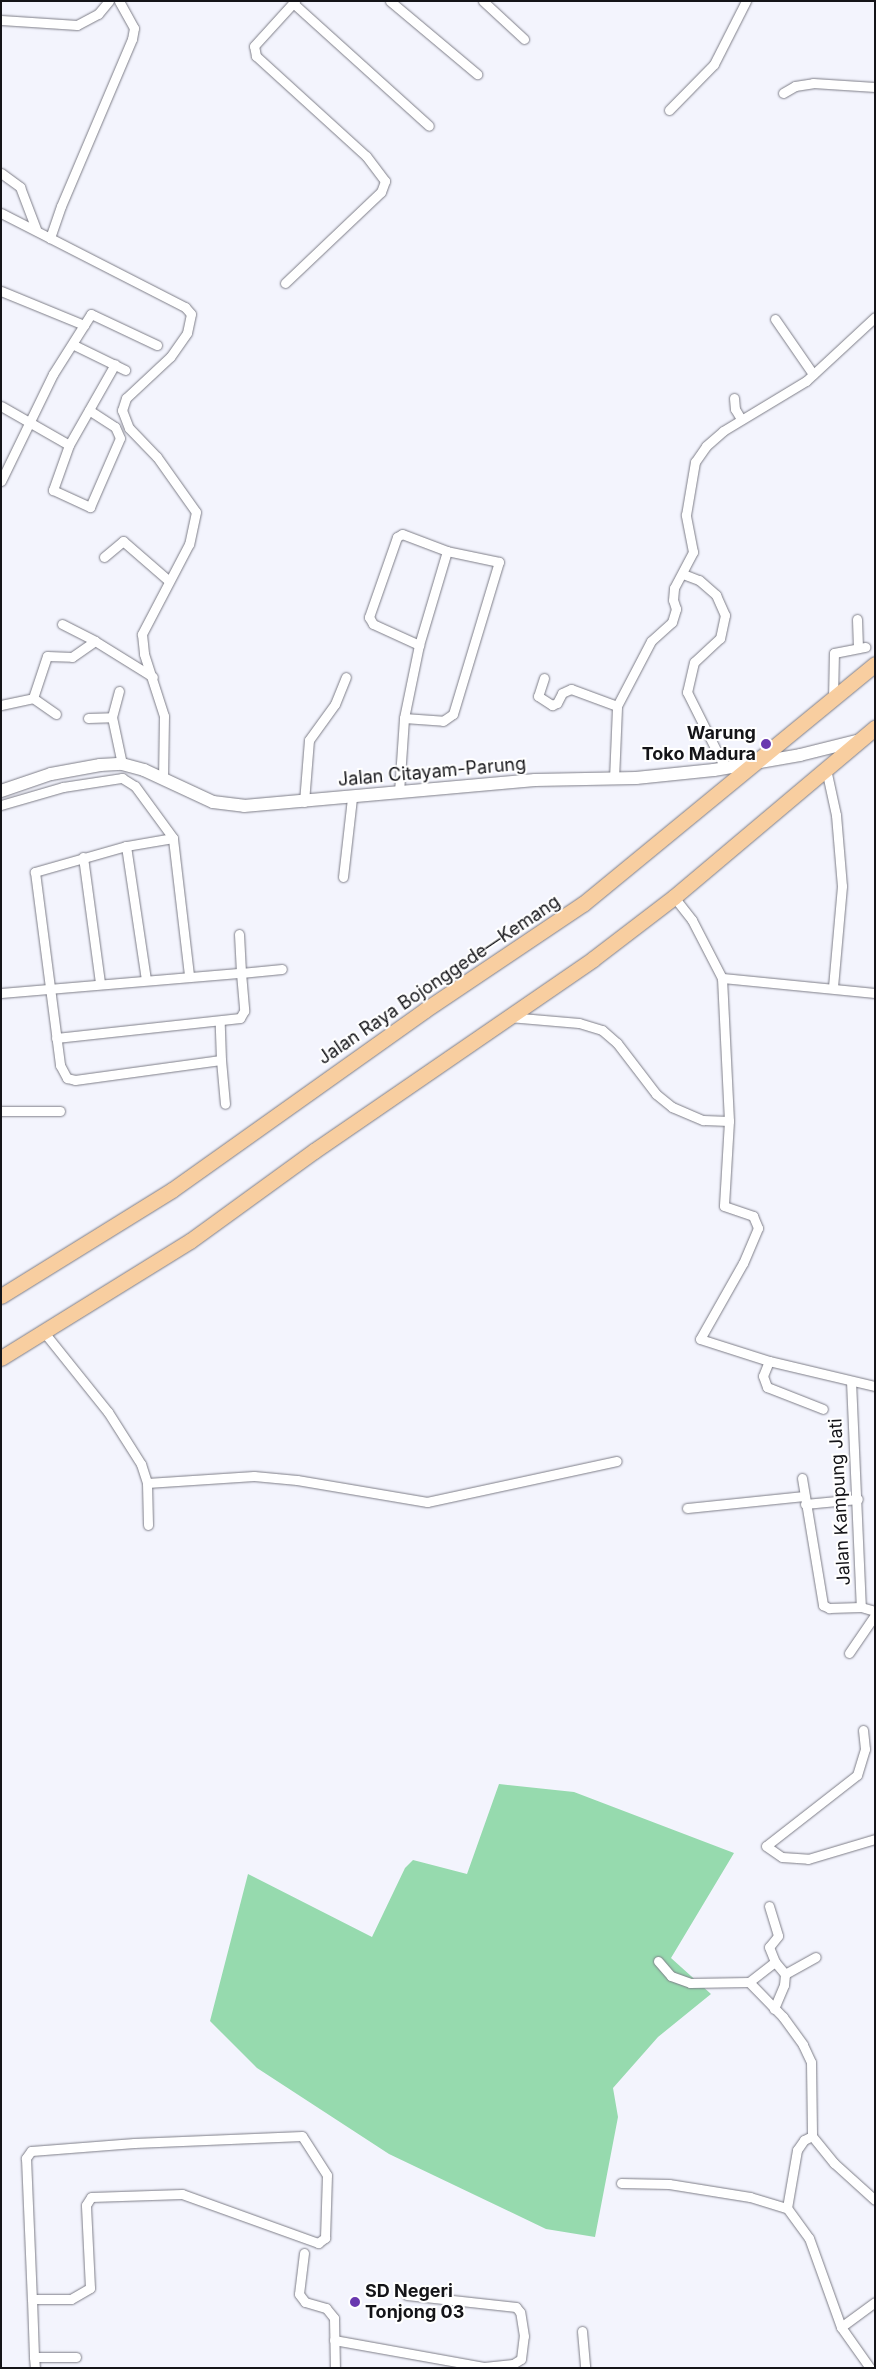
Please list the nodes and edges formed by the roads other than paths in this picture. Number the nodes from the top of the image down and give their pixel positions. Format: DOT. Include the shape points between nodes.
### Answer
graph roads {
  1 [pos="109,1"];
  2 [pos="119,1"];
  3 [pos="390,1"];
  4 [pos="483,1"];
  5 [pos="746,1"];
  6 [pos="294,2"];
  7 [pos="1,20"];
  8 [pos="524,39"];
  9 [pos="477,74"];
  10 [pos="875,87"];
  11 [pos="782,93"];
  12 [pos="669,110"];
  13 [pos="429,126"];
  14 [pos="1,173"];
  15 [pos="1,213"];
  16 [pos="36,229"];
  17 [pos="50,238"];
  18 [pos="285,283"];
  19 [pos="1,291"];
  20 [pos="875,317"];
  21 [pos="775,319"];
  22 [pos="84,325"];
  23 [pos="74,345"];
  24 [pos="157,345"];
  25 [pos="115,364"];
  26 [pos="125,370"];
  27 [pos="813,374"];
  28 [pos="734,398"];
  29 [pos="1,406"];
  30 [pos="89,410"];
  31 [pos="741,419"];
  32 [pos="28,423"];
  33 [pos="69,444"];
  34 [pos="1,481"];
  35 [pos="447,551"];
  36 [pos="104,557"];
  37 [pos="682,574"];
  38 [pos="169,581"];
  39 [pos="857,619"];
  40 [pos="62,624"];
  41 [pos="95,641"];
  42 [pos="419,646"];
  43 [pos="875,664"];
  44 [pos="153,677"];
  45 [pos="346,677"];
  46 [pos="544,678"];
  47 [pos="119,691"];
  48 [pos="33,698"];
  49 [pos="833,699"];
  50 [pos="2,703"];
  51 [pos="617,706"];
  52 [pos="56,714"];
  53 [pos="112,717"];
  54 [pos="88,718"];
  55 [pos="404,718"];
  56 [pos="875,728"];
  57 [pos="868,738"];
  58 [pos="122,764"];
  59 [pos="757,764"];
  60 [pos="725,768"];
  61 [pos="826,769"];
  62 [pos="163,778"];
  63 [pos="614,779"];
  64 [pos="1,791"];
  65 [pos="399,792"];
  66 [pos="352,798"];
  67 [pos="304,802"];
  68 [pos="1,805"];
  69 [pos="173,838"];
  70 [pos="126,846"];
  71 [pos="83,857"];
  72 [pos="342,877"];
  73 [pos="674,897"];
  74 [pos="239,934"];
  75 [pos="282,970"];
  76 [pos="241,973"];
  77 [pos="189,975"];
  78 [pos="722,978"];
  79 [pos="146,980"];
  80 [pos="100,984"];
  81 [pos="834,987"];
  82 [pos="49,988"];
  83 [pos="1,993"];
  84 [pos="875,993"];
  85 [pos="508,1017"];
  86 [pos="220,1023"];
  87 [pos="56,1038"];
  88 [pos="221,1060"];
  89 [pos="225,1104"];
  90 [pos="1,1111"];
  91 [pos="60,1111"];
  92 [pos="729,1121"];
  93 [pos="1,1296"];
  94 [pos="43,1331"];
  95 [pos="1,1358"];
  96 [pos="769,1361"];
  97 [pos="851,1381"];
  98 [pos="875,1386"];
  99 [pos="823,1408"];
  100 [pos="616,1461"];
  101 [pos="802,1478"];
  102 [pos="148,1483"];
  103 [pos="805,1500"];
  104 [pos="858,1500"];
  105 [pos="687,1508"];
  106 [pos="148,1525"];
  107 [pos="861,1606"];
  108 [pos="875,1611"];
  109 [pos="875,1615"];
  110 [pos="849,1653"];
  111 [pos="863,1730"];
  112 [pos="875,1839"];
  113 [pos="769,1906"];
  114 [pos="816,1957"];
  115 [pos="658,1961"];
  116 [pos="776,1962"];
  117 [pos="784,1974"];
  118 [pos="749,1982"];
  119 [pos="774,2009"];
  120 [pos="812,2136"];
  121 [pos="621,2183"];
  122 [pos="875,2200"];
  123 [pos="787,2208"];
  124 [pos="304,2253"];
  125 [pos="406,2296"];
  126 [pos="32,2299"];
  127 [pos="875,2302"];
  128 [pos="841,2327"];
  129 [pos="582,2331"];
  130 [pos="334,2340"];
  131 [pos="34,2357"];
  132 [pos="76,2357"];
  133 [pos="484,2367"];
  134 [pos="35,2368"];
  135 [pos="335,2368"];
  136 [pos="585,2368"];
  137 [pos="870,2368"];
  1 -- 7 [label="street" via="98,14 77,25"];
  2 -- 17 [label="street" via="134,28 132,40"];
  3 -- 9 [label="street"];
  4 -- 8 [label="street"];
  5 -- 12 [label="street" via="714,64"];
  6 -- 13 [label="street"];
  6 -- 18 [label="street" via="254,46 256,56 366,156 382,172 385,181 381,192"];
  10 -- 11 [label="street" via="813,82"];
  14 -- 16 [label="street" via="20,187"];
  15 -- 16 [label="street"];
  16 -- 17 [label="street"];
  17 -- 38 [label="street" via="185,307 192,314 187,333 170,357 126,398 122,410 129,428 157,457 196,509 189,544"];
  19 -- 22 [label="street"];
  20 -- 27 [label="street"];
  21 -- 27 [label="street"];
  22 -- 23 [label="street"];
  22 -- 24 [label="street" via="93,313"];
  23 -- 25 [label="street"];
  23 -- 32 [label="street" via="53,374"];
  25 -- 26 [label="street"];
  25 -- 30 [label="street"];
  27 -- 31 [label="street" via="795,389"];
  28 -- 31 [label="street" via="735,409"];
  29 -- 32 [label="street"];
  30 -- 33 [label="street"];
  30 -- 33 [label="street" via="115,427 120,438 90,507 53,490"];
  31 -- 37 [label="street" via="706,446 693,467 686,515 694,546"];
  32 -- 33 [label="street"];
  32 -- 34 [label="street"];
  35 -- 42 [label="street"];
  35 -- 42 [label="street" via="402,534 397,537 369,613 373,624"];
  35 -- 55 [label="street" via="497,560 500,564 453,714 443,721"];
  36 -- 38 [label="street" via="123,541"];
  37 -- 51 [label="street" via="673,595 676,609 672,622 650,641"];
  37 -- 60 [label="street" via="699,580 716,595 726,617 718,640 694,662 687,692"];
  38 -- 44 [label="street" via="142,634 142,645"];
  39 -- 49 [label="street" via="861,648 834,653"];
  40 -- 41 [label="street"];
  41 -- 44 [label="street"];
  41 -- 48 [label="street" via="72,657 46,656"];
  42 -- 55 [label="street"];
  43 -- 49 [label="highway, Jalan Raya Bojonggede—Kemang"];
  44 -- 62 [label="street" via="164,716"];
  45 -- 67 [label="street" via="335,704 309,740"];
  46 -- 51 [label="street" via="538,696 553,705 562,693 571,689"];
  47 -- 53 [label="street"];
  48 -- 50 [label="street"];
  48 -- 52 [label="street"];
  49 -- 59 [label="highway, Jalan Raya Bojonggede—Kemang"];
  51 -- 63 [label="street"];
  53 -- 54 [label="street"];
  53 -- 58 [label="street"];
  55 -- 65 [label="street"];
  56 -- 57 [label="highway"];
  57 -- 59 [label="main road, Jalan Citayam-Parung"];
  57 -- 61 [label="highway"];
  58 -- 62 [label="main road, Jalan Citayam-Parung"];
  58 -- 64 [label="main road, Jalan Citayam-Parung" via="50,774"];
  59 -- 60 [label="main road, Jalan Citayam-Parung"];
  59 -- 93 [label="highway, Jalan Raya Bojonggede—Kemang" via="583,904 416,1016 172,1190"];
  60 -- 63 [label="main road, Jalan Citayam-Parung"];
  61 -- 73 [label="highway"];
  61 -- 81 [label="street" via="836,816 842,886"];
  62 -- 67 [label="main road, Jalan Citayam-Parung" via="220,805"];
  63 -- 65 [label="main road, Jalan Citayam-Parung" via="535,780"];
  65 -- 66 [label="main road, Jalan Citayam-Parung"];
  66 -- 67 [label="main road, Jalan Citayam-Parung"];
  66 -- 72 [label="street"];
  68 -- 69 [label="street" via="50,790 122,778 135,786"];
  69 -- 70 [label="street"];
  69 -- 77 [label="street"];
  70 -- 71 [label="street"];
  70 -- 79 [label="street"];
  71 -- 80 [label="street"];
  71 -- 82 [label="street" via="37,871 34,875"];
  73 -- 78 [label="street" via="692,920"];
  73 -- 85 [label="highway" via="593,959"];
  74 -- 76 [label="street"];
  75 -- 76 [label="street"];
  76 -- 77 [label="street"];
  76 -- 86 [label="street" via="244,1015"];
  77 -- 79 [label="street"];
  78 -- 81 [label="street"];
  78 -- 92 [label="street"];
  79 -- 80 [label="street"];
  80 -- 82 [label="street"];
  81 -- 84 [label="street"];
  82 -- 83 [label="street"];
  82 -- 87 [label="street"];
  85 -- 92 [label="street" via="579,1023 602,1030 617,1043 656,1094 672,1107 703,1120"];
  85 -- 94 [label="highway" via="314,1150 190,1241"];
  86 -- 87 [label="street"];
  86 -- 88 [label="street"];
  87 -- 88 [label="street" via="61,1069 68,1078 75,1080"];
  88 -- 89 [label="street"];
  90 -- 91 [label="street"];
  92 -- 96 [label="street" via="724,1206 754,1217 757,1234 700,1339"];
  94 -- 95 [label="highway"];
  94 -- 102 [label="street" via="122,1432"];
  96 -- 97 [label="street"];
  96 -- 99 [label="street" via="763,1376 767,1387"];
  97 -- 98 [label="street"];
  97 -- 104 [label="street, Jalan Kampung Jati"];
  100 -- 102 [label="street" via="427,1502 254,1476"];
  101 -- 103 [label="street"];
  102 -- 106 [label="street"];
  103 -- 104 [label="street"];
  103 -- 105 [label="street"];
  103 -- 107 [label="street" via="823,1605 829,1608"];
  104 -- 107 [label="street, Jalan Kampung Jati"];
  107 -- 108 [label="street, Jalan Kampung Jati"];
  109 -- 110 [label="street"];
  111 -- 112 [label="street" via="865,1749 857,1775 766,1846 782,1858 808,1859"];
  113 -- 116 [label="street" via="778,1936 770,1947"];
  114 -- 117 [label="street"];
  115 -- 118 [label="street" via="671,1976 690,1983"];
  116 -- 117 [label="street"];
  116 -- 118 [label="street"];
  117 -- 119 [label="street" via="782,1993"];
  118 -- 119 [label="street"];
  119 -- 120 [label="street" via="795,2033 811,2062"];
  120 -- 122 [label="street" via="839,2169"];
  120 -- 123 [label="street" via="804,2140 797,2150"];
  121 -- 123 [label="street" via="669,2184 750,2197"];
  123 -- 128 [label="street" via="809,2238"];
  124 -- 130 [label="street" via="299,2294 305,2302 331,2312"];
  125 -- 133 [label="street" via="518,2309 524,2336 521,2359 513,2364"];
  126 -- 126 [label="street" via="26,2158 32,2150 302,2136 327,2175 325,2238 318,2243 182,2194 91,2197 86,2205 92,2273 88,2291 71,2299"];
  126 -- 131 [label="street"];
  127 -- 128 [label="street"];
  128 -- 137 [label="street"];
  129 -- 136 [label="street"];
  130 -- 133 [label="street"];
  130 -- 135 [label="street"];
  131 -- 132 [label="street"];
  131 -- 134 [label="street"];
}
